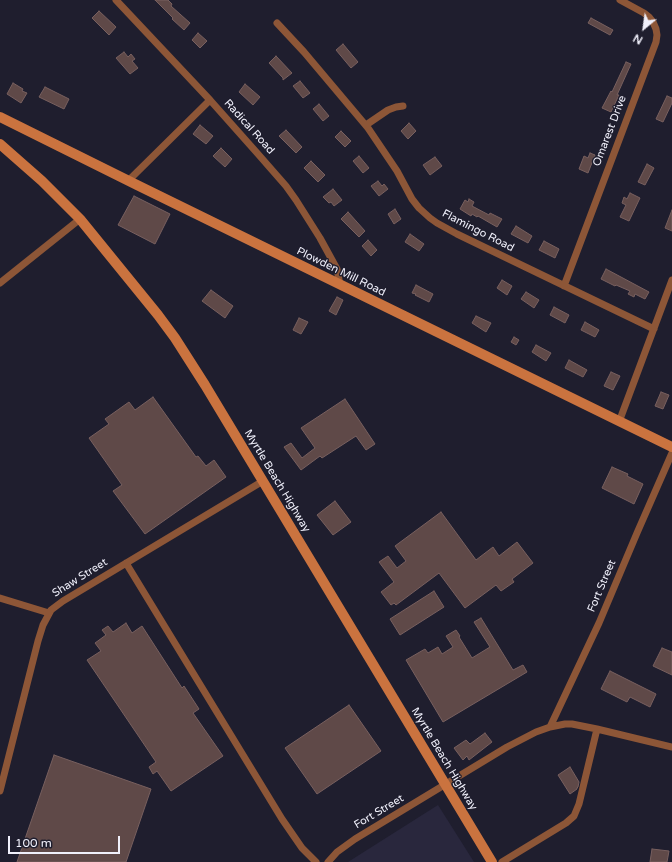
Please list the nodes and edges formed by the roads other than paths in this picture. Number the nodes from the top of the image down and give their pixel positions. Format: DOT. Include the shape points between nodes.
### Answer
graph roads {
  1 [pos="116,0"];
  2 [pos="620,0"];
  3 [pos="276,23"];
  4 [pos="210,100"];
  5 [pos="403,106"];
  6 [pos="0,117"];
  7 [pos="366,124"];
  8 [pos="0,144"];
  9 [pos="128,181"];
  10 [pos="80,219"];
  11 [pos="672,280"];
  12 [pos="0,283"];
  13 [pos="340,285"];
  14 [pos="564,286"];
  15 [pos="654,329"];
  16 [pos="619,422"];
  17 [pos="672,448"];
  18 [pos="672,453"];
  19 [pos="263,481"];
  20 [pos="126,562"];
  21 [pos="0,598"];
  22 [pos="50,613"];
  23 [pos="550,727"];
  24 [pos="597,729"];
  25 [pos="672,747"];
  26 [pos="445,785"];
  27 [pos="0,791"];
  28 [pos="316,862"];
  29 [pos="328,862"];
  30 [pos="492,862"];
  31 [pos="502,862"];
  1 -- 4 [label="street, Radical Road"];
  2 -- 14 [label="street, Omarest Drive" via="649,17 656,28 656,42"];
  3 -- 7 [label="street, Flamingo Road"];
  4 -- 9 [label="street"];
  4 -- 13 [label="street, Radical Road" via="296,200 337,270"];
  5 -- 7 [label="street" via="388,110"];
  6 -- 9 [label="main road, Plowden Mill Road"];
  7 -- 14 [label="street, Flamingo Road" via="412,199 430,218 457,234"];
  8 -- 10 [label="main road, Myrtle Beach Highway"];
  9 -- 13 [label="main road, Plowden Mill Road"];
  10 -- 12 [label="street"];
  10 -- 19 [label="main road, Myrtle Beach Highway" via="176,338"];
  11 -- 15 [label="street"];
  13 -- 16 [label="main road, Plowden Mill Road"];
  14 -- 15 [label="street, Flamingo Road"];
  15 -- 16 [label="street"];
  16 -- 17 [label="main road, Plowden Mill Road"];
  18 -- 23 [label="street, Fort Street" via="599,623"];
  19 -- 20 [label="street, Shaw Street"];
  19 -- 26 [label="main road, Myrtle Beach Highway"];
  20 -- 22 [label="street, Shaw Street" via="63,601"];
  20 -- 28 [label="street" via="282,819 302,848"];
  21 -- 22 [label="street"];
  22 -- 27 [label="street, Shaw Street" via="42,625"];
  23 -- 24 [label="street, Fort Street" via="566,724"];
  23 -- 26 [label="street, Fort Street" via="508,747"];
  24 -- 25 [label="street, Fort Street"];
  24 -- 31 [label="street" via="574,816"];
  26 -- 29 [label="street, Fort Street" via="355,839"];
  26 -- 30 [label="main road, Myrtle Beach Highway"];
}
